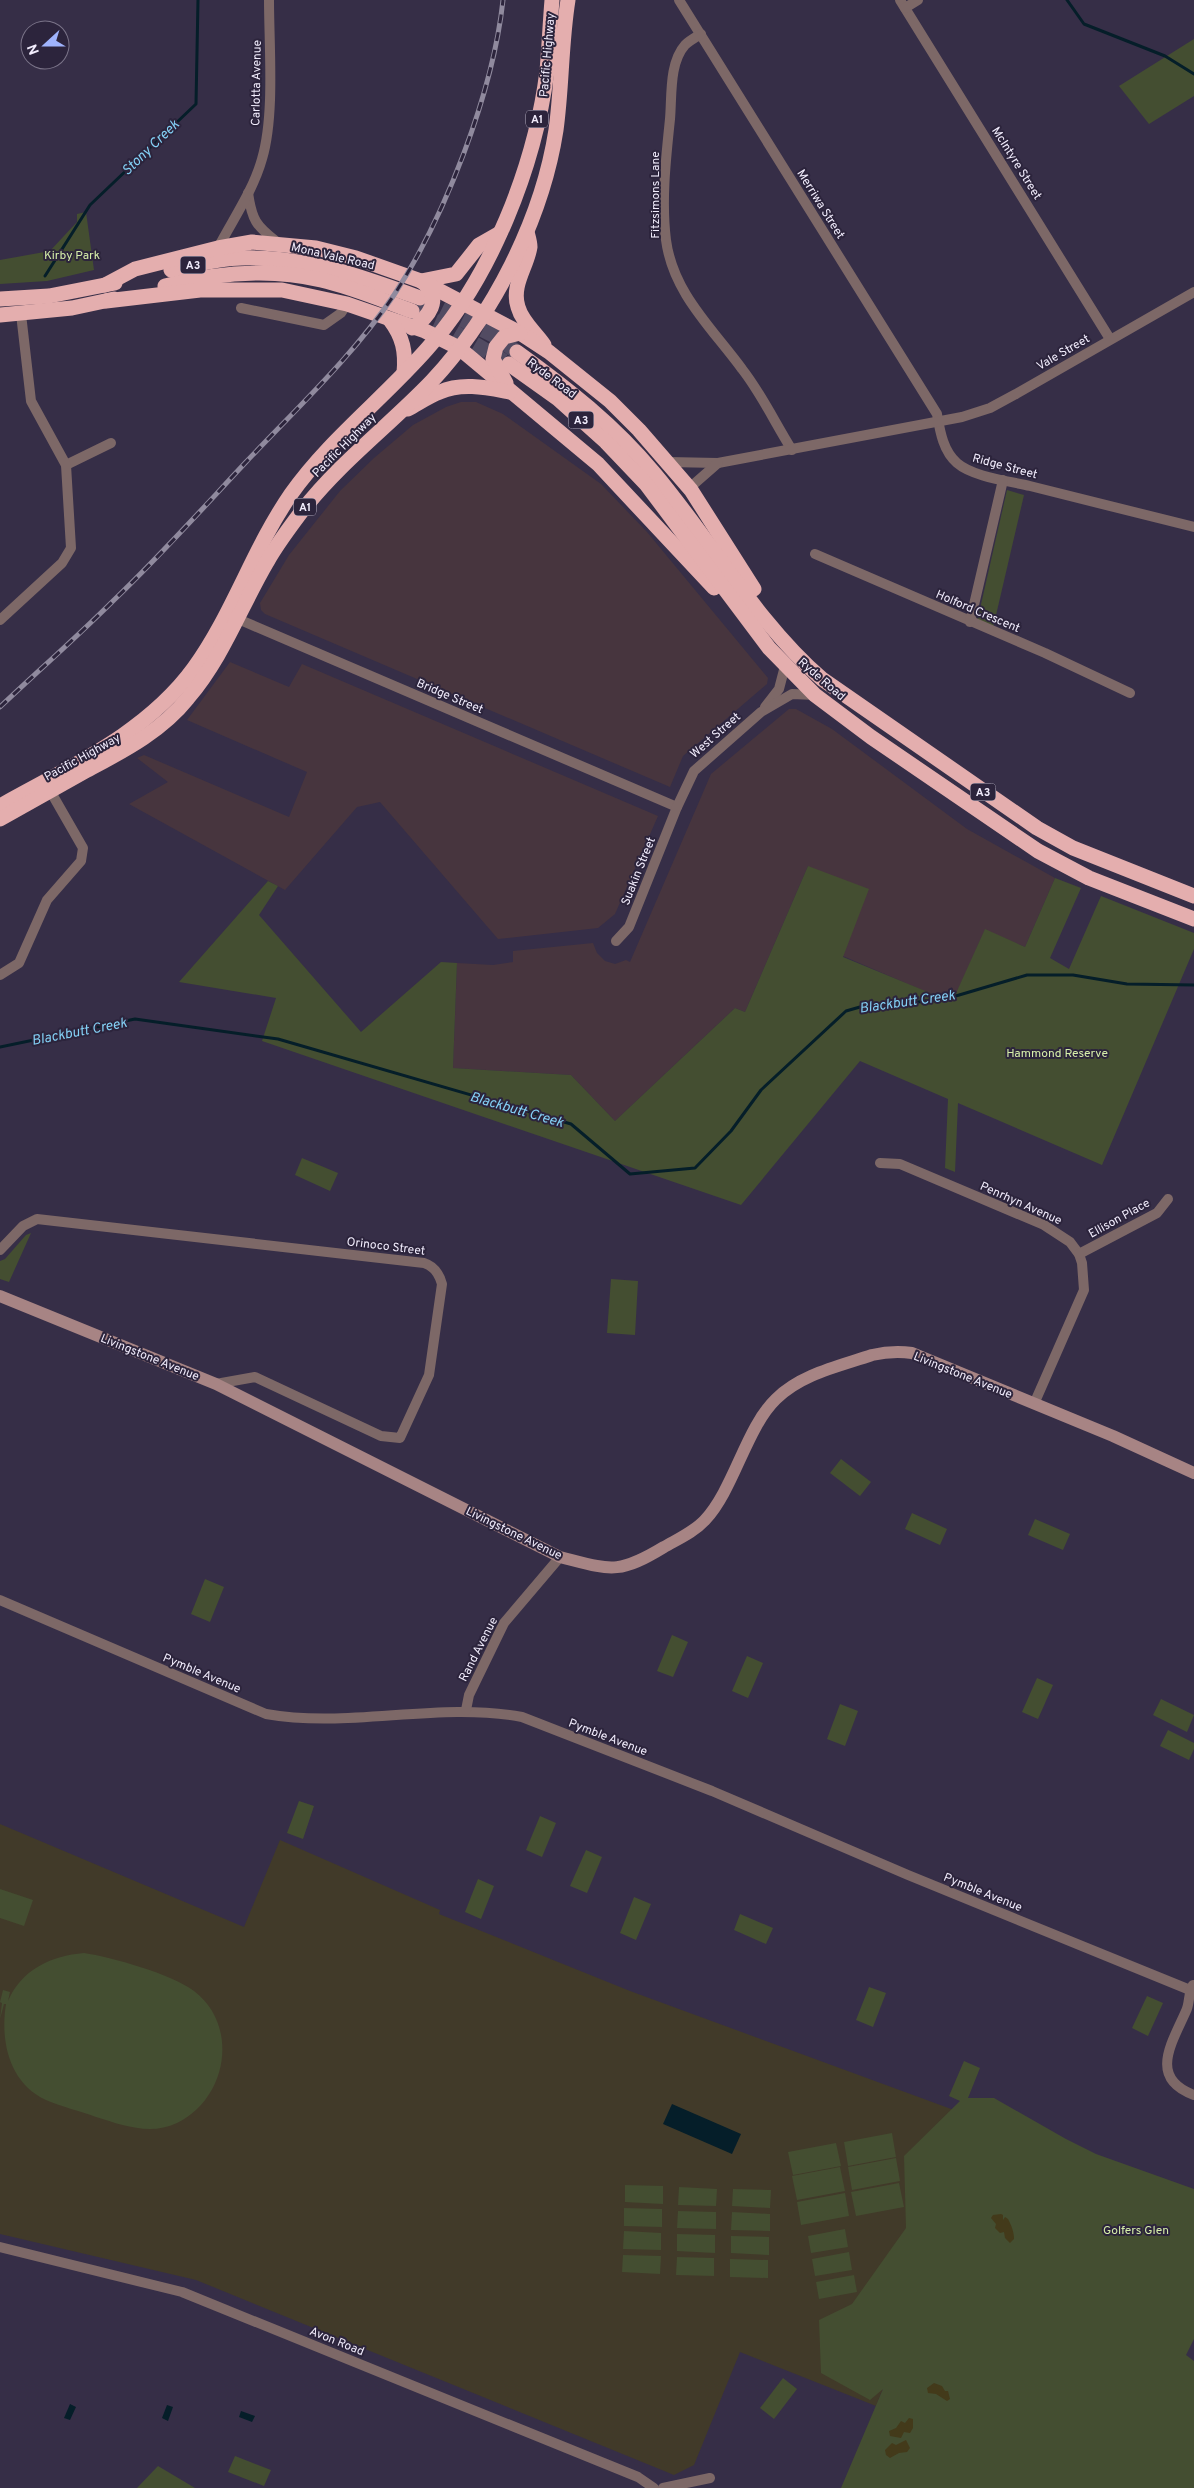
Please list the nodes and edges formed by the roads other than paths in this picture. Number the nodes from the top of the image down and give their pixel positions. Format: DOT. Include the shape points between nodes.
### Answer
graph roads {
  1 [pos="269,0"];
  2 [pos="552,0"];
  3 [pos="568,0"];
  4 [pos="679,0"];
  5 [pos="918,0"];
  6 [pos="903,4"];
  7 [pos="700,34"];
  8 [pos="248,193"];
  9 [pos="527,230"];
  10 [pos="500,232"];
  11 [pos="277,242"];
  12 [pos="218,248"];
  13 [pos="421,281"];
  14 [pos="105,285"];
  15 [pos="1194,292"];
  16 [pos="0,299"];
  17 [pos="106,301"];
  18 [pos="463,302"];
  19 [pos="347,304"];
  20 [pos="241,308"];
  21 [pos="20,314"];
  22 [pos="0,315"];
  23 [pos="482,315"];
  24 [pos="390,320"];
  25 [pos="412,328"];
  26 [pos="520,333"];
  27 [pos="437,336"];
  28 [pos="1110,339"];
  29 [pos="459,348"];
  30 [pos="549,352"];
  31 [pos="404,373"];
  32 [pos="512,392"];
  33 [pos="397,414"];
  34 [pos="938,422"];
  35 [pos="111,443"];
  36 [pos="792,450"];
  37 [pos="668,462"];
  38 [pos="718,463"];
  39 [pos="66,465"];
  40 [pos="1003,480"];
  41 [pos="691,490"];
  42 [pos="1194,527"];
  43 [pos="815,554"];
  44 [pos="238,619"];
  45 [pos="0,620"];
  46 [pos="970,622"];
  47 [pos="215,634"];
  48 [pos="769,648"];
  49 [pos="789,659"];
  50 [pos="1130,693"];
  51 [pos="815,695"];
  52 [pos="761,712"];
  53 [pos="47,786"];
  54 [pos="0,806"];
  55 [pos="677,807"];
  56 [pos="0,819"];
  57 [pos="1194,896"];
  58 [pos="1194,918"];
  59 [pos="616,941"];
  60 [pos="0,975"];
  61 [pos="880,1162"];
  62 [pos="1168,1199"];
  63 [pos="0,1250"];
  64 [pos="1078,1254"];
  65 [pos="0,1296"];
  66 [pos="216,1384"];
  67 [pos="1034,1404"];
  68 [pos="1194,1473"];
  69 [pos="560,1558"];
  70 [pos="0,1600"];
  71 [pos="466,1710"];
  72 [pos="1192,1987"];
  73 [pos="1194,2095"];
  74 [pos="0,2247"];
  75 [pos="710,2478"];
  76 [pos="654,2488"];
  77 [pos="663,2488"];
  1 -- 8 [label="street, Carlotta Avenue" via="268,127 262,160"];
  2 -- 10 [label="highway, Pacific Highway / A1" via="546,72 533,137"];
  3 -- 9 [label="highway, Pacific Highway / A1" via="553,146 538,204"];
  4 -- 7 [label="street, Merriwa Street"];
  5 -- 6 [label="street"];
  6 -- 28 [label="street, McIntyre Street"];
  7 -- 34 [label="street, Merriwa Street" via="937,414"];
  7 -- 36 [label="street, Fitzsimons Lane" via="685,45 674,74 665,174 666,240 681,288 712,334 743,369"];
  8 -- 11 [label="street" via="257,226"];
  8 -- 12 [label="street, Carlotta Avenue"];
  9 -- 23 [label="highway, Pacific Highway / A1"];
  9 -- 30 [label="highway" via="530,246 516,297 525,321"];
  10 -- 13 [label="highway" via="479,245 456,274"];
  10 -- 18 [label="highway, Pacific Highway / A1"];
  11 -- 12 [label="highway" via="252,242"];
  11 -- 13 [label="highway" via="356,258"];
  12 -- 14 [label="highway" via="135,269"];
  13 -- 18 [label="highway"];
  13 -- 25 [label="highway" via="434,297 424,320"];
  14 -- 16 [label="highway, Mona Vale Road / A3" via="49,296"];
  14 -- 17 [label="highway, Mona Vale Road / A3" via="204,263 242,258 283,259 346,272 416,305 319,279 278,274 187,280"];
  15 -- 28 [label="street, Vale Street"];
  17 -- 19 [label="highway" via="200,290 250,289 282,290"];
  17 -- 21 [label="highway, Mona Vale Road / A3"];
  18 -- 23 [label="highway"];
  18 -- 27 [label="highway, Pacific Highway / A1"];
  19 -- 20 [label="street" via="341,313 324,325"];
  19 -- 24 [label="highway"];
  21 -- 22 [label="highway, Mona Vale Road / A3"];
  21 -- 39 [label="street" via="31,400"];
  23 -- 26 [label="highway"];
  23 -- 29 [label="highway, Pacific Highway / A1"];
  24 -- 25 [label="highway"];
  24 -- 31 [label="highway" via="403,341"];
  25 -- 27 [label="highway"];
  26 -- 30 [label="highway"];
  26 -- 32 [label="highway" via="504,337 496,348 494,359"];
  27 -- 29 [label="highway"];
  27 -- 31 [label="highway, Pacific Highway / A1"];
  28 -- 34 [label="street, Vale Street" via="990,408"];
  29 -- 32 [label="highway"];
  29 -- 33 [label="highway, Pacific Highway / A1"];
  30 -- 37 [label="highway" via="610,402"];
  31 -- 47 [label="highway, Pacific Highway / A1" via="350,426 290,495"];
  32 -- 33 [label="highway" via="480,386 441,391"];
  32 -- 48 [label="highway" via="598,464"];
  33 -- 44 [label="highway, Pacific Highway / A1" via="325,484 301,513 266,564"];
  34 -- 36 [label="street"];
  34 -- 40 [label="street, Ridge Street" via="948,453 956,462 966,469"];
  35 -- 39 [label="street"];
  36 -- 38 [label="street"];
  37 -- 38 [label="street"];
  37 -- 41 [label="highway"];
  38 -- 41 [label="street"];
  39 -- 45 [label="street" via="71,548 67,556"];
  40 -- 42 [label="street, Ridge Street"];
  40 -- 46 [label="street"];
  41 -- 49 [label="highway"];
  43 -- 46 [label="street, Holford Crescent"];
  44 -- 47 [label="street"];
  44 -- 53 [label="highway, Pacific Highway / A1" via="209,671 167,721 123,752"];
  44 -- 55 [label="street, Bridge Street"];
  46 -- 50 [label="street, Holford Crescent"];
  47 -- 53 [label="highway, Pacific Highway / A1" via="195,667 159,709"];
  48 -- 49 [label="highway, Ryde Road / A3"];
  48 -- 49 [label="highway, Ryde Road / A3" via="646,484 606,442 513,358 576,396 653,471"];
  49 -- 51 [label="highway, Ryde Road / A3"];
  49 -- 52 [label="street, West Street" via="779,689"];
  49 -- 57 [label="highway, Ryde Road / A3" via="1036,828 1073,848"];
  51 -- 52 [label="street, West Street" via="792,694"];
  51 -- 58 [label="highway, Ryde Road / A3" via="1038,851 1089,878"];
  52 -- 55 [label="street, West Street" via="694,771"];
  53 -- 54 [label="highway, Pacific Highway / A1"];
  53 -- 56 [label="highway, Pacific Highway / A1"];
  53 -- 60 [label="street" via="82,848 81,861 47,900 19,963"];
  55 -- 59 [label="street, Suakin Street" via="629,927"];
  61 -- 64 [label="street, Penrhyn Avenue" via="900,1164 1044,1225 1070,1242"];
  62 -- 64 [label="street, Ellison Place" via="1157,1213"];
  63 -- 66 [label="street, Orinoco Street" via="23,1226 37,1219 424,1262 440,1277 442,1284 433,1361 400,1438 381,1436 255,1377"];
  64 -- 67 [label="street" via="1084,1290"];
  65 -- 66 [label="street, Livingstone Avenue"];
  66 -- 69 [label="street, Livingstone Avenue"];
  67 -- 68 [label="street, Livingstone Avenue"];
  67 -- 69 [label="street, Livingstone Avenue" via="912,1352 872,1355 798,1382 774,1400 710,1514 689,1533 624,1568 601,1567"];
  69 -- 71 [label="street, Rand Avenue" via="504,1623 469,1694"];
  70 -- 71 [label="street, Pymble Avenue" via="266,1714 305,1719"];
  71 -- 72 [label="street, Pymble Avenue" via="522,1717"];
  72 -- 73 [label="street" via="1188,2007 1166,2058 1169,2076 1180,2090"];
  74 -- 76 [label="street, Avon Road" via="182,2292 638,2477"];
  75 -- 77 [label="street"];
}
